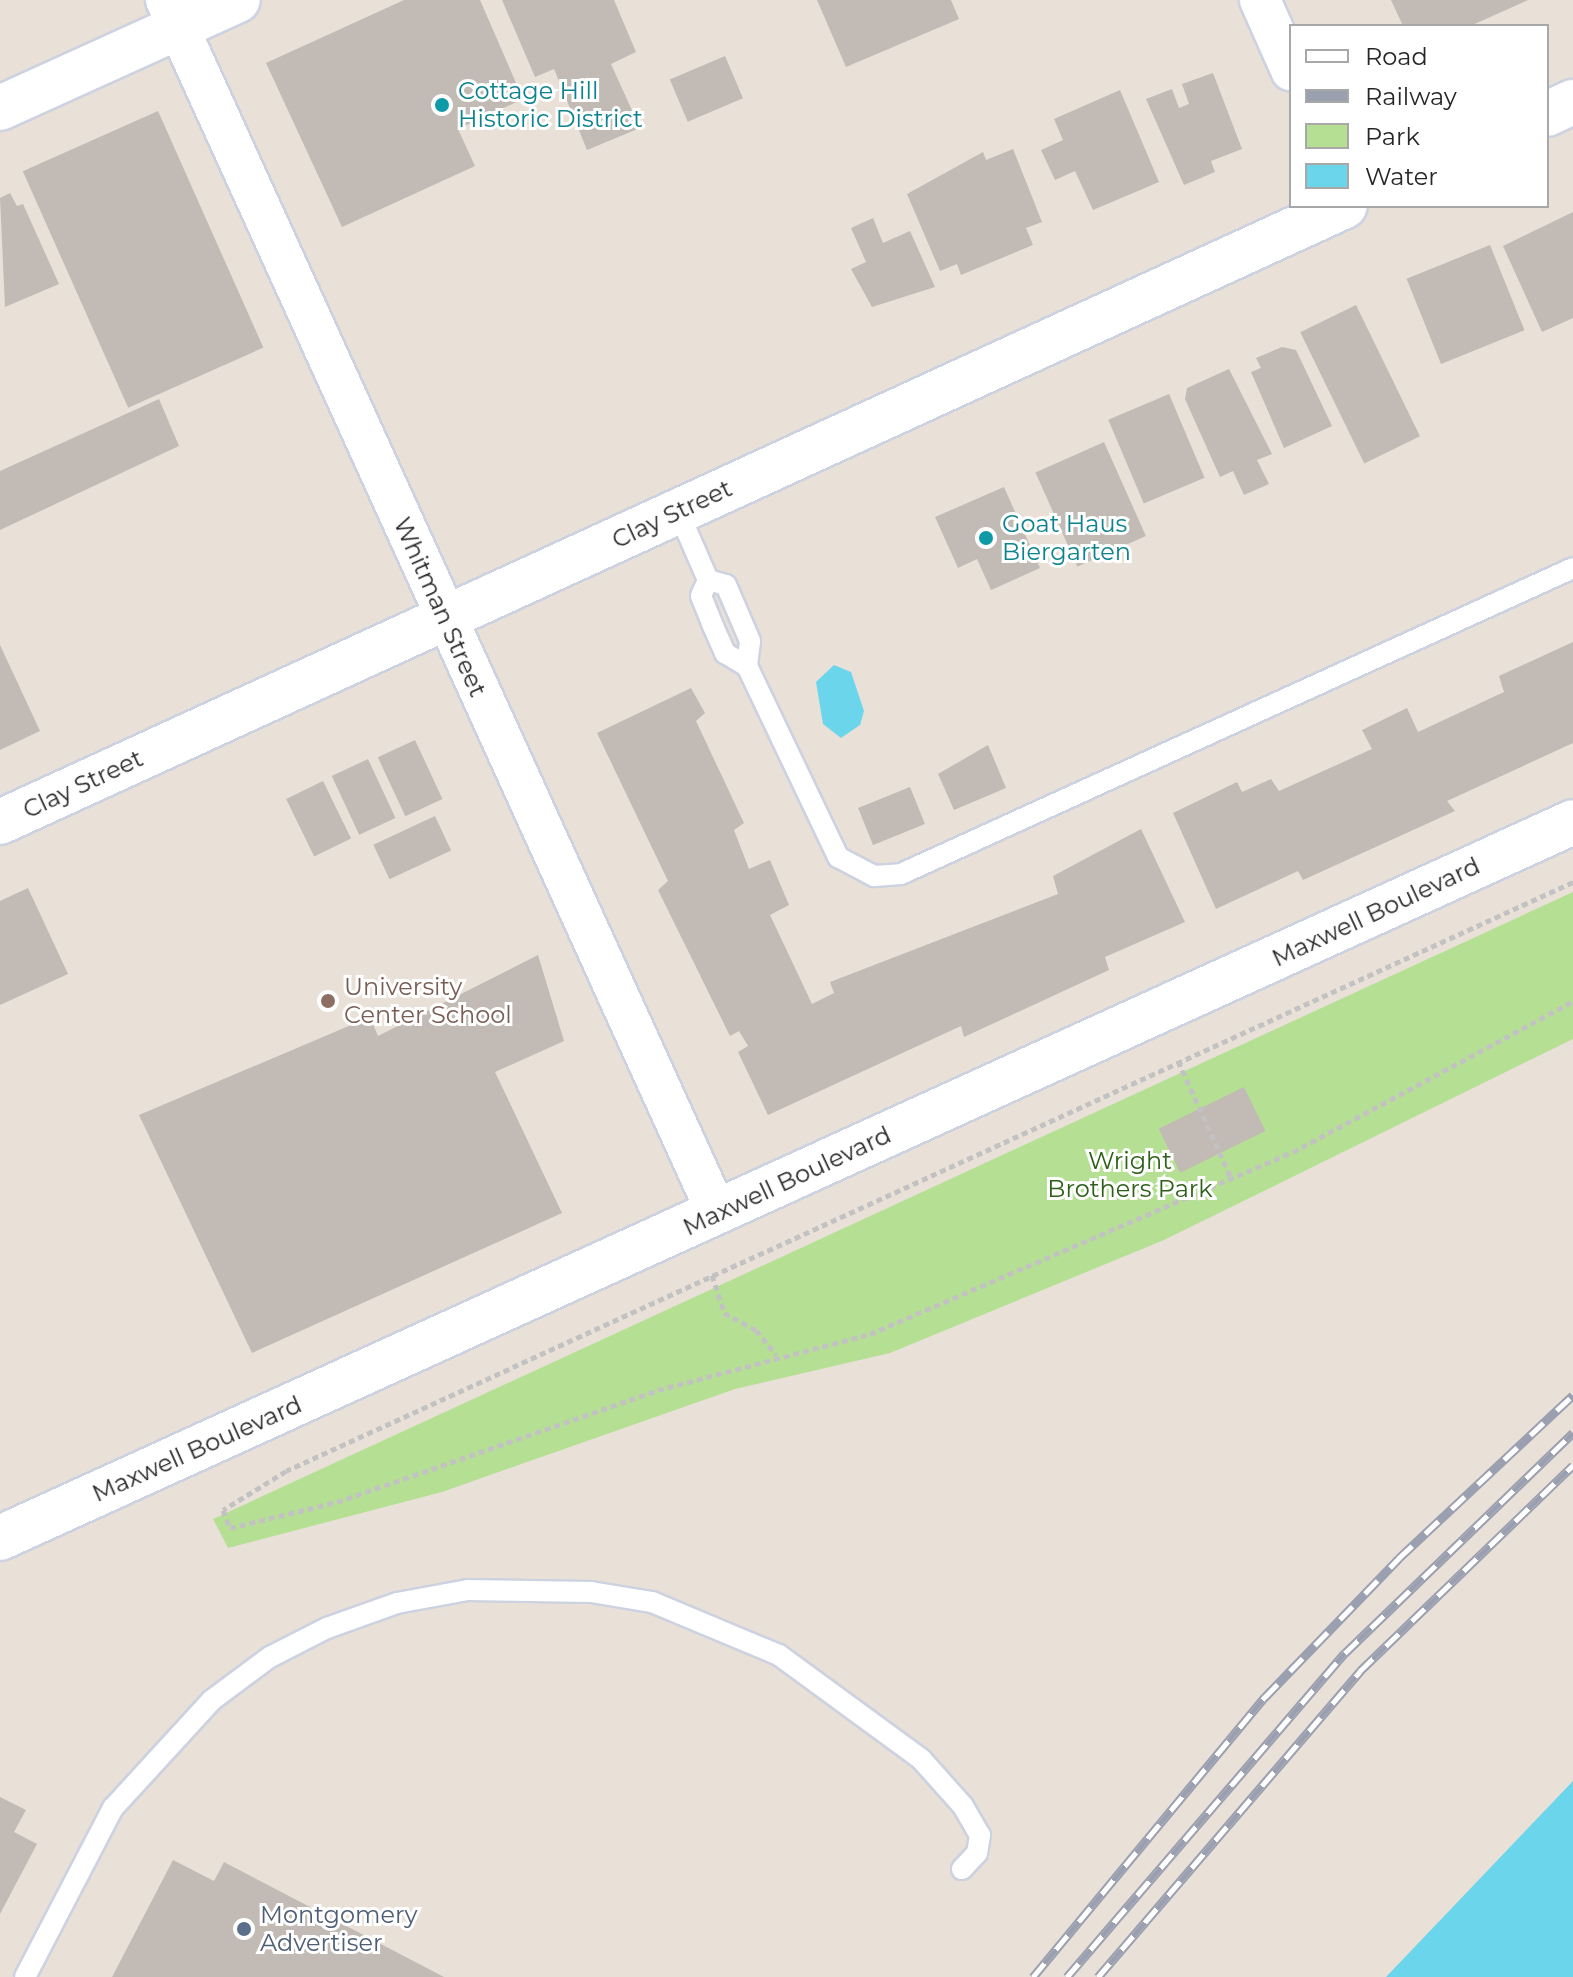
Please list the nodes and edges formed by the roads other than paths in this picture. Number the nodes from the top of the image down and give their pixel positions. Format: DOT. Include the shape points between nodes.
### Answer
graph roads {
  1 [pos="238,0"];
  2 [pos="1260,0"];
  3 [pos="172,14"];
  4 [pos="1289,65"];
  5 [pos="1573,102"];
  6 [pos="0,108"];
  7 [pos="1549,113"];
  8 [pos="1341,208"];
  9 [pos="678,511"];
  10 [pos="1573,568"];
  11 [pos="445,618"];
  12 [pos="0,822"];
  13 [pos="1573,822"];
  14 [pos="717,1213"];
  15 [pos="0,1538"];
  16 [pos="962,1869"];
  17 [pos="25,1977"];
  1 -- 3 [label="main road"];
  2 -- 4 [label="street"];
  3 -- 6 [label="main road"];
  3 -- 11 [label="street, Whitman Street"];
  5 -- 7 [label="main road"];
  8 -- 9 [label="main road, Clay Street"];
  9 -- 10 [label="lane" via="708,580 701,596 719,639 747,666 838,857 874,876 901,874"];
  9 -- 11 [label="main road, Clay Street"];
  11 -- 12 [label="main road, Clay Street"];
  11 -- 14 [label="street, Whitman Street"];
  13 -- 14 [label="main road, Maxwell Boulevard"];
  14 -- 15 [label="main road, Maxwell Boulevard"];
  16 -- 17 [label="lane" via="977,1853 980,1835 963,1806 921,1759 779,1655 652,1602 591,1592 468,1590 397,1603 327,1628 270,1657 212,1700 113,1808"];
}
